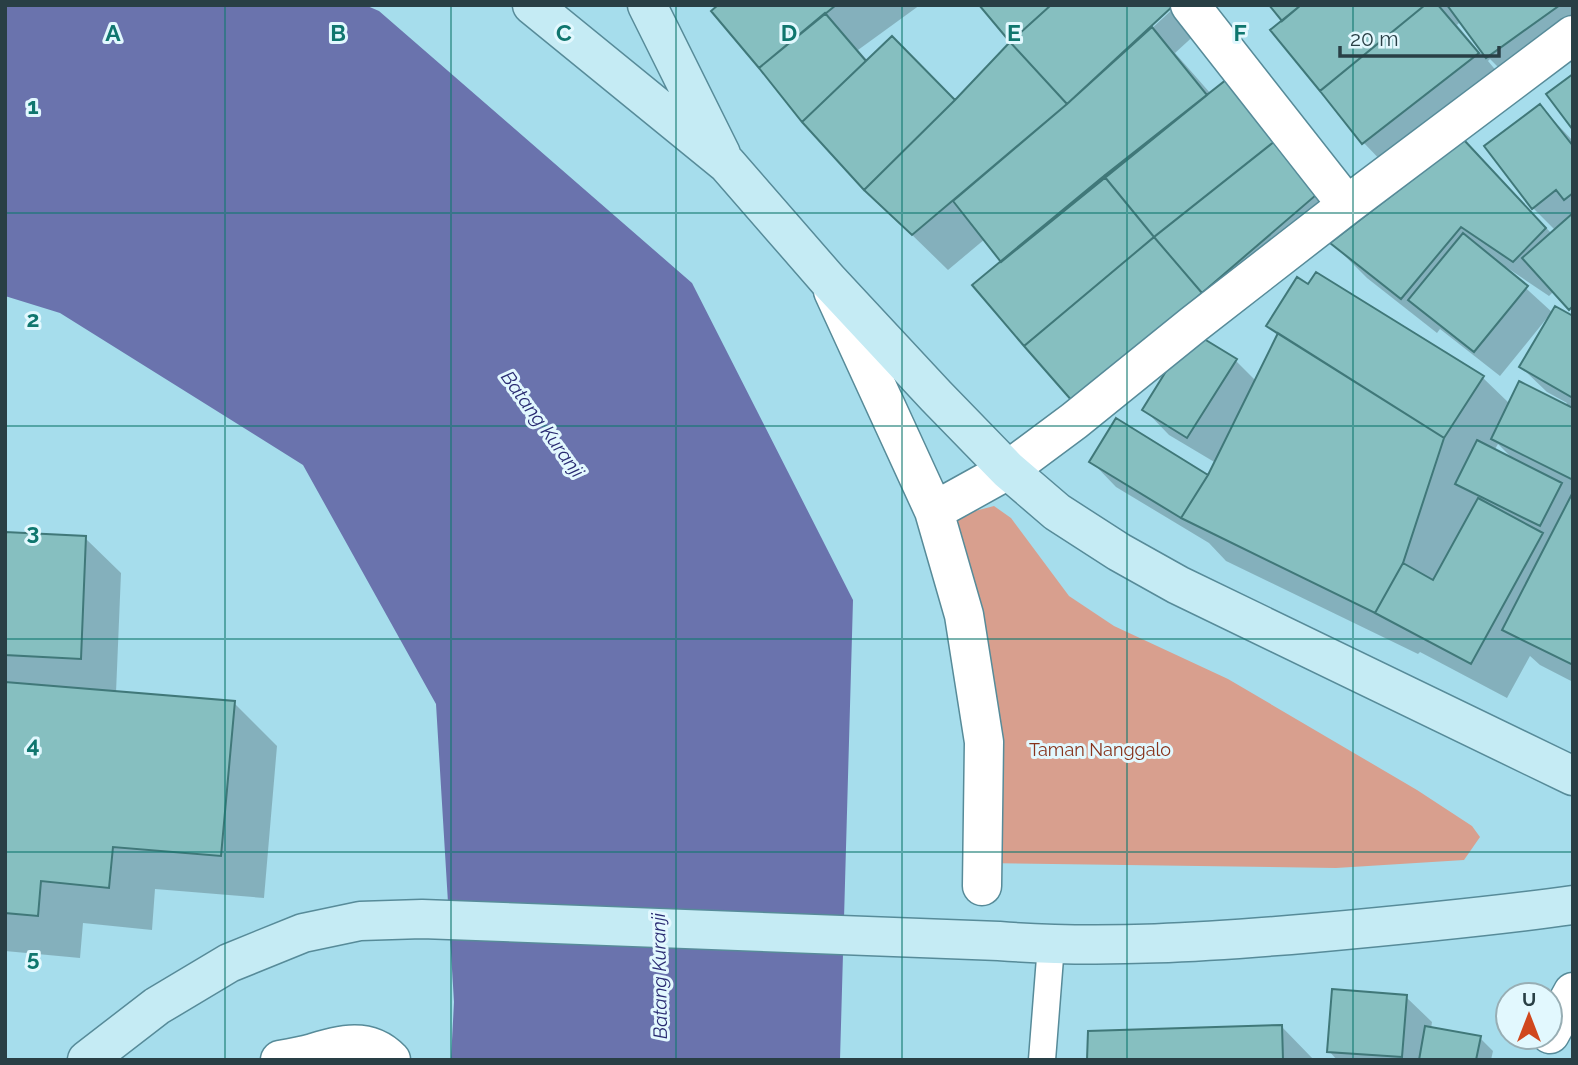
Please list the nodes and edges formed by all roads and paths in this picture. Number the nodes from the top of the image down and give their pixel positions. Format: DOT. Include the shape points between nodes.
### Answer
graph roads {
  1 [pos="532,5"];
  2 [pos="647,5"];
  3 [pos="1190,5"];
  4 [pos="1573,35"];
  5 [pos="727,164"];
  6 [pos="1347,205"];
  7 [pos="828,280"];
  8 [pos="1008,470"];
  9 [pos="934,511"];
  10 [pos="1569,765"];
  11 [pos="982,886"];
  12 [pos="1573,905"];
  13 [pos="1051,945"];
  14 [pos="1573,992"];
  15 [pos="1564,1008"];
  16 [pos="87,1060"];
  17 [pos="280,1060"];
  18 [pos="391,1060"];
  19 [pos="1042,1060"];
  1 -- 5 [label="main road"];
  2 -- 5 [label="main road"];
  3 -- 6 [label="street"];
  4 -- 6 [label="street"];
  5 -- 7 [label="main road"];
  6 -- 8 [label="street"];
  7 -- 8 [label="main road"];
  7 -- 9 [label="street"];
  8 -- 9 [label="street"];
  8 -- 10 [label="main road" via="1058,512 1178,585"];
  9 -- 11 [label="street" via="964,615 984,742"];
  12 -- 13 [label="main road" via="1203,942"];
  13 -- 16 [label="main road" via="422,919 360,921 303,933 229,963 157,1006"];
  13 -- 19 [label="lane"];
  14 -- 15 [label="street"];
  17 -- 18 [label="street" via="358,1043"];
}
